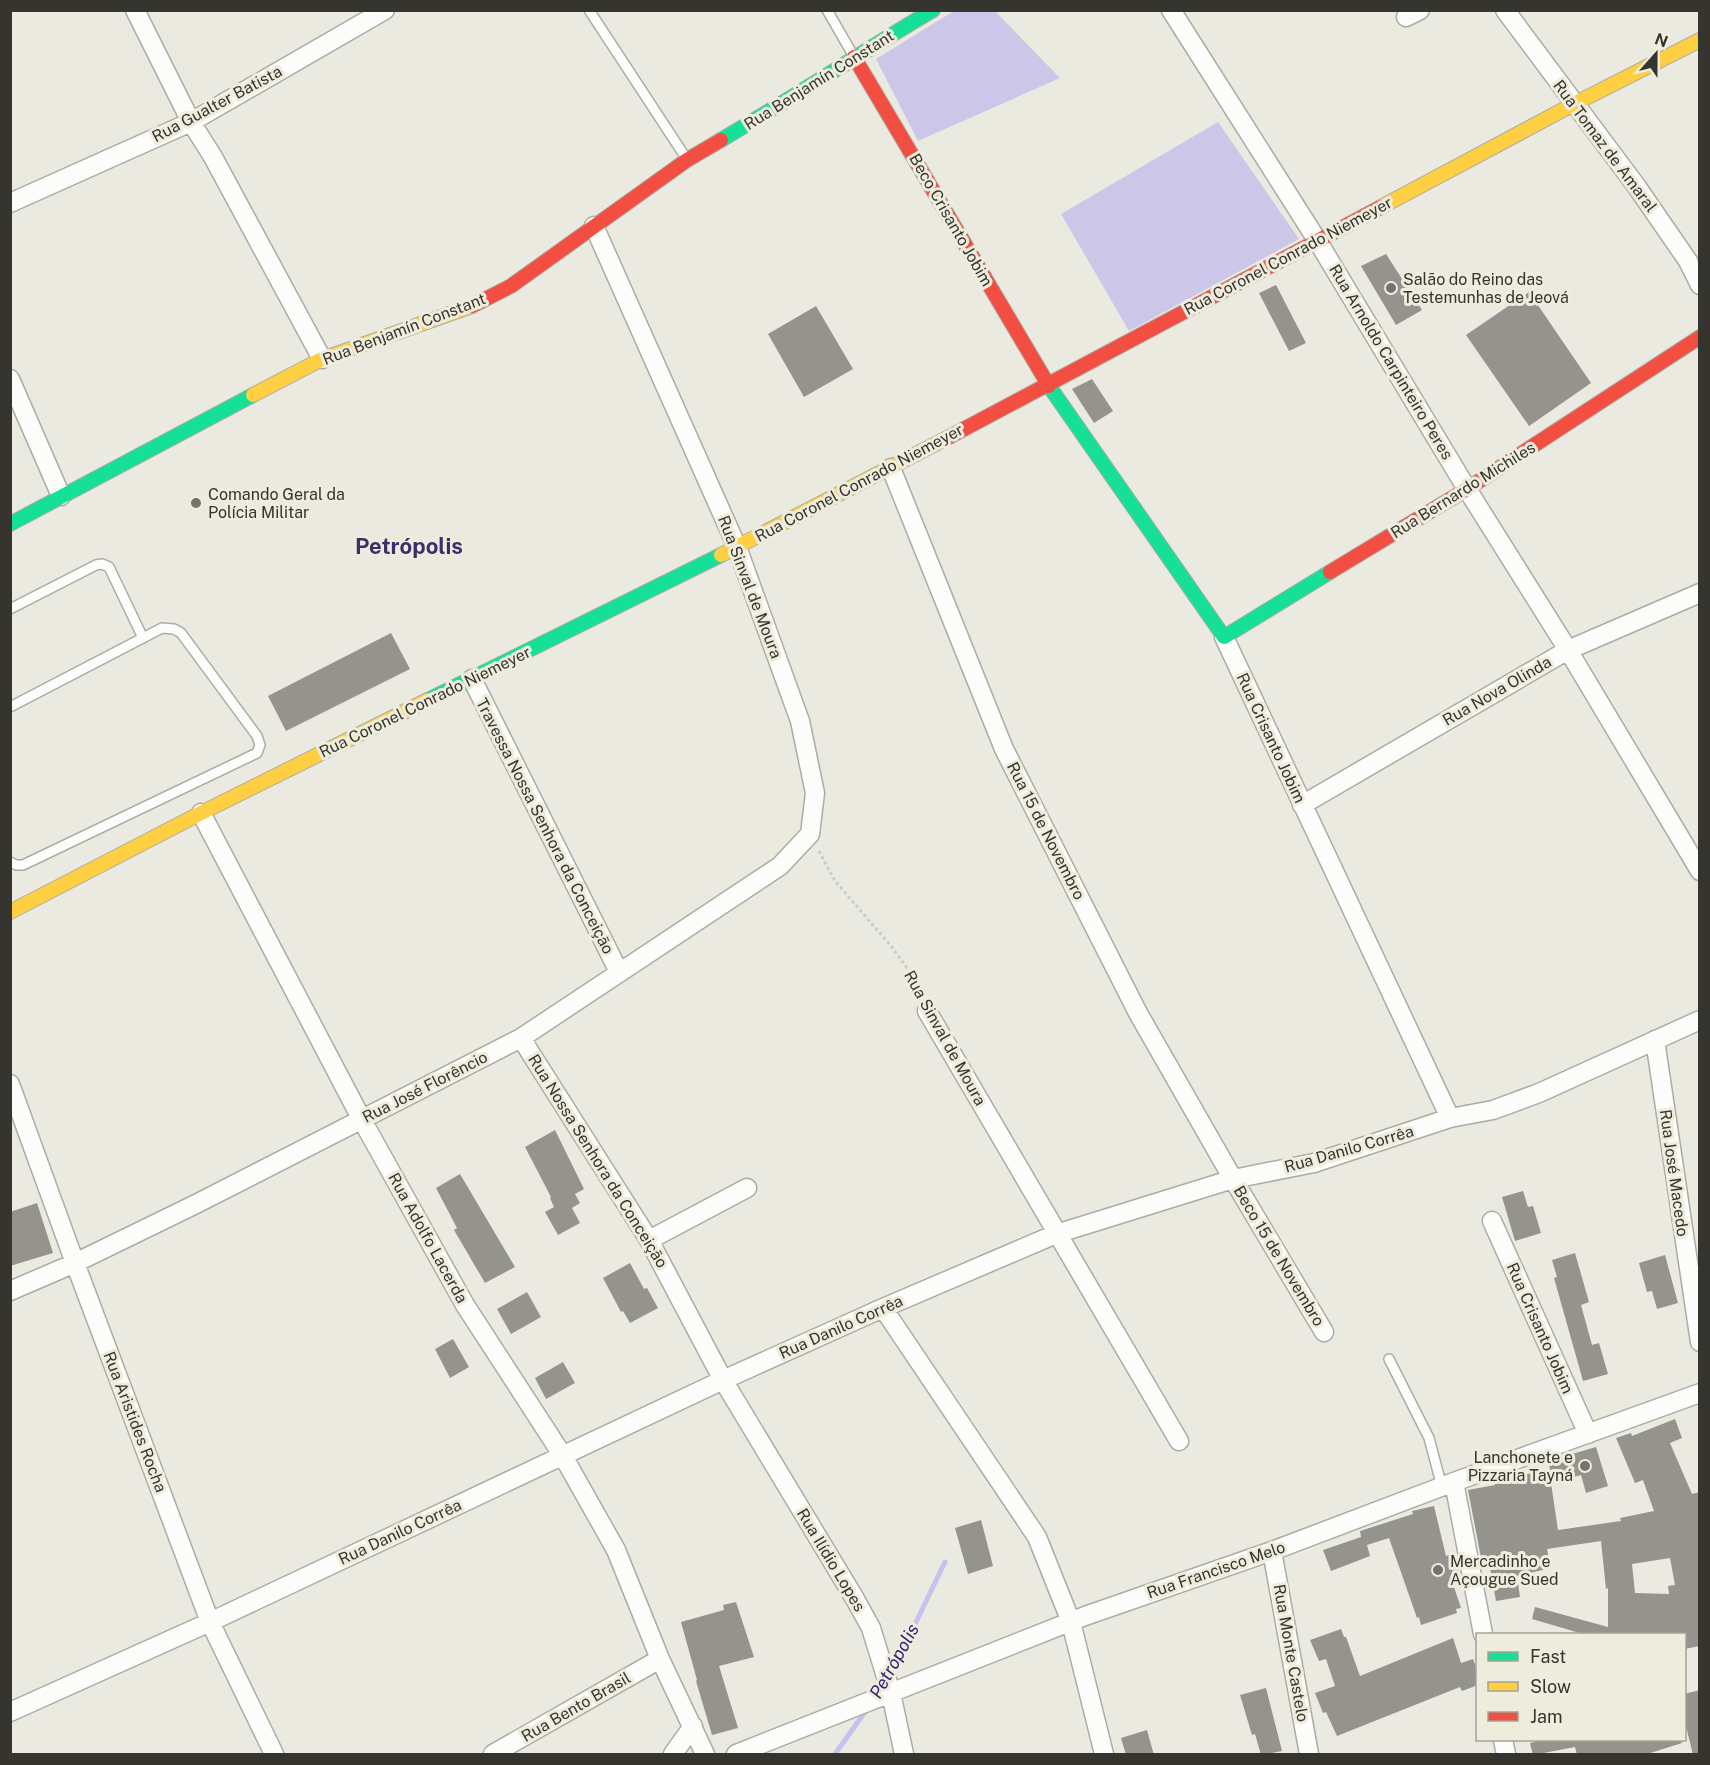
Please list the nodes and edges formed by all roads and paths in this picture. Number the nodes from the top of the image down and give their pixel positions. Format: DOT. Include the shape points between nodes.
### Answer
graph roads {
  1 [pos="135,10"];
  2 [pos="385,10"];
  3 [pos="589,10"];
  4 [pos="827,10"];
  5 [pos="933,10"];
  6 [pos="1171,10"];
  7 [pos="1505,10"];
  8 [pos="1700,40"];
  9 [pos="855,57"];
  10 [pos="1574,104"];
  11 [pos="191,122"];
  12 [pos="687,160"];
  13 [pos="10,203"];
  14 [pos="594,226"];
  15 [pos="1317,240"];
  16 [pos="1700,285"];
  17 [pos="1700,337"];
  18 [pos="322,359"];
  19 [pos="10,380"];
  20 [pos="1047,384"];
  21 [pos="891,468"];
  22 [pos="1467,489"];
  23 [pos="61,496"];
  24 [pos="10,524"];
  25 [pos="737,547"];
  26 [pos="1700,593"];
  27 [pos="10,609"];
  28 [pos="1224,637"];
  29 [pos="143,638"];
  30 [pos="1568,650"];
  31 [pos="472,679"];
  32 [pos="10,707"];
  33 [pos="1302,805"];
  34 [pos="201,813"];
  35 [pos="810,834"];
  36 [pos="10,862"];
  37 [pos="1700,871"];
  38 [pos="10,912"];
  39 [pos="619,972"];
  40 [pos="927,1011"];
  41 [pos="1700,1020"];
  42 [pos="521,1038"];
  43 [pos="1655,1040"];
  44 [pos="10,1084"];
  45 [pos="1450,1118"];
  46 [pos="362,1120"];
  47 [pos="1233,1179"];
  48 [pos="747,1188"];
  49 [pos="1492,1221"];
  50 [pos="1056,1234"];
  51 [pos="649,1240"];
  52 [pos="75,1263"];
  53 [pos="10,1291"];
  54 [pos="883,1308"];
  55 [pos="1324,1332"];
  56 [pos="1700,1342"];
  57 [pos="1389,1359"];
  58 [pos="723,1380"];
  59 [pos="1700,1393"];
  60 [pos="1588,1434"];
  61 [pos="1179,1441"];
  62 [pos="563,1455"];
  63 [pos="1448,1485"];
  64 [pos="1272,1551"];
  65 [pos="210,1622"];
  66 [pos="1071,1622"];
  67 [pos="1483,1633"];
  68 [pos="660,1659"];
  69 [pos="891,1693"];
  70 [pos="10,1712"];
  71 [pos="693,1726"];
  72 [pos="274,1755"];
  73 [pos="493,1755"];
  74 [pos="673,1755"];
  75 [pos="705,1755"];
  76 [pos="736,1755"];
  77 [pos="904,1755"];
  78 [pos="1104,1755"];
  79 [pos="1309,1755"];
  1 -- 11 [label="street"];
  2 -- 11 [label="street, Rua Gualter Batista"];
  3 -- 12 [label="lane"];
  4 -- 9 [label="lane"];
  5 -- 9 [label="street, Rua Benjamín Constant"];
  6 -- 15 [label="street, Rua Arnoldo Carpinteiro Peres"];
  7 -- 10 [label="street, Rua Tomaz de Amaral"];
  8 -- 10 [label="street, Rua Coronel Conrado Niemeyer"];
  9 -- 12 [label="street, Rua Benjamín Constant"];
  9 -- 20 [label="street, Beco Crisanto Jobim"];
  10 -- 15 [label="street, Rua Coronel Conrado Niemeyer"];
  10 -- 16 [label="street, Rua Tomaz de Amaral" via="1638,187"];
  11 -- 13 [label="street, Rua Gualter Batista"];
  11 -- 18 [label="street"];
  12 -- 14 [label="street, Rua Benjamín Constant"];
  14 -- 18 [label="street, Rua Benjamín Constant" via="511,286 470,307"];
  14 -- 25 [label="street, Rua Sinval de Moura"];
  15 -- 20 [label="street, Rua Coronel Conrado Niemeyer"];
  15 -- 22 [label="street, Rua Arnoldo Carpinteiro Peres"];
  17 -- 22 [label="street, Rua Bernardo Michiles"];
  18 -- 23 [label="street, Rua Benjamín Constant"];
  19 -- 23 [label="street"];
  20 -- 21 [label="street, Rua Coronel Conrado Niemeyer"];
  20 -- 28 [label="street, Rua Crisanto Jobim"];
  21 -- 25 [label="street, Rua Coronel Conrado Niemeyer"];
  21 -- 47 [label="street, Rua 15 de Novembro" via="1004,749 1138,1013"];
  22 -- 28 [label="street, Rua Bernardo Michiles"];
  22 -- 30 [label="street, Rua Arnoldo Carpinteiro Peres"];
  23 -- 24 [label="street, Rua Benjamín Constant"];
  25 -- 31 [label="street, Rua Coronel Conrado Niemeyer"];
  25 -- 35 [label="street, Rua Sinval de Moura" via="800,721 814,793"];
  26 -- 30 [label="street, Rua Nova Olinda"];
  27 -- 29 [label="lane" via="102,564 109,567"];
  28 -- 33 [label="street, Rua Crisanto Jobim"];
  29 -- 32 [label="lane"];
  29 -- 36 [label="lane" via="162,628 174,628 181,633 257,736 257,753 23,865"];
  30 -- 33 [label="street, Rua Nova Olinda"];
  30 -- 37 [label="street, Rua Arnoldo Carpinteiro Peres"];
  31 -- 34 [label="street, Rua Coronel Conrado Niemeyer"];
  31 -- 39 [label="street, Travessa Nossa Senhora da Conceição"];
  33 -- 45 [label="street, Rua Crisanto Jobim"];
  34 -- 38 [label="street, Rua Coronel Conrado Niemeyer"];
  34 -- 46 [label="street, Rua Adolfo Lacerda"];
  35 -- 39 [label="street, Rua José Florêncio" via="780,866"];
  35 -- 40 [label="path, Rua Sinval de Moura" via="835,881 915,979"];
  39 -- 42 [label="street, Rua José Florêncio"];
  40 -- 50 [label="street, Rua Sinval de Moura"];
  41 -- 43 [label="street, Rua Danilo Corrêa"];
  42 -- 46 [label="street, Rua José Florêncio"];
  42 -- 51 [label="street, Rua Nossa Senhora da Conceição"];
  43 -- 45 [label="street, Rua Danilo Corrêa" via="1539,1094 1493,1110"];
  43 -- 56 [label="street, Rua José Macedo"];
  44 -- 52 [label="street, Rua Aristides Rocha"];
  45 -- 47 [label="street, Rua Danilo Corrêa" via="1314,1163"];
  46 -- 52 [label="street, Rua José Florêncio"];
  46 -- 62 [label="street, Rua Adolfo Lacerda" via="465,1305"];
  47 -- 50 [label="street, Rua Danilo Corrêa"];
  47 -- 55 [label="street, Beco 15 de Novembro"];
  48 -- 51 [label="street"];
  49 -- 60 [label="street, Rua Crisanto Jobim"];
  50 -- 54 [label="street, Rua Danilo Corrêa"];
  50 -- 61 [label="street, Rua Sinval de Moura"];
  51 -- 58 [label="street, Rua Nossa Senhora da Conceição"];
  52 -- 53 [label="street, Rua José Florêncio"];
  52 -- 65 [label="street, Rua Aristides Rocha"];
  54 -- 58 [label="street, Rua Danilo Corrêa"];
  54 -- 66 [label="street" via="1037,1538"];
  57 -- 63 [label="lane" via="1429,1437"];
  58 -- 62 [label="street, Rua Danilo Corrêa"];
  58 -- 69 [label="street, Rua Ilídio Lopes" via="866,1618"];
  59 -- 60 [label="street, Rua Francisco Melo"];
  60 -- 63 [label="street, Rua Francisco Melo"];
  62 -- 65 [label="street, Rua Danilo Corrêa"];
  62 -- 68 [label="street, Rua Adolfo Lacerda" via="615,1550"];
  63 -- 64 [label="street, Rua Francisco Melo"];
  63 -- 67 [label="street"];
  64 -- 66 [label="street, Rua Francisco Melo"];
  64 -- 79 [label="street, Rua Monte Castelo"];
  65 -- 70 [label="street, Rua Danilo Corrêa"];
  65 -- 72 [label="street, Rua Aristides Rocha"];
  66 -- 69 [label="street, Rua Francisco Melo"];
  66 -- 78 [label="street"];
  68 -- 71 [label="street, Rua Adolfo Lacerda"];
  68 -- 73 [label="street, Rua Bento Brasil"];
  69 -- 76 [label="street, Rua Francisco Melo"];
  69 -- 77 [label="street, Rua Ilídio Lopes"];
  71 -- 74 [label="street"];
  71 -- 75 [label="street, Rua Adolfo Lacerda"];
}
